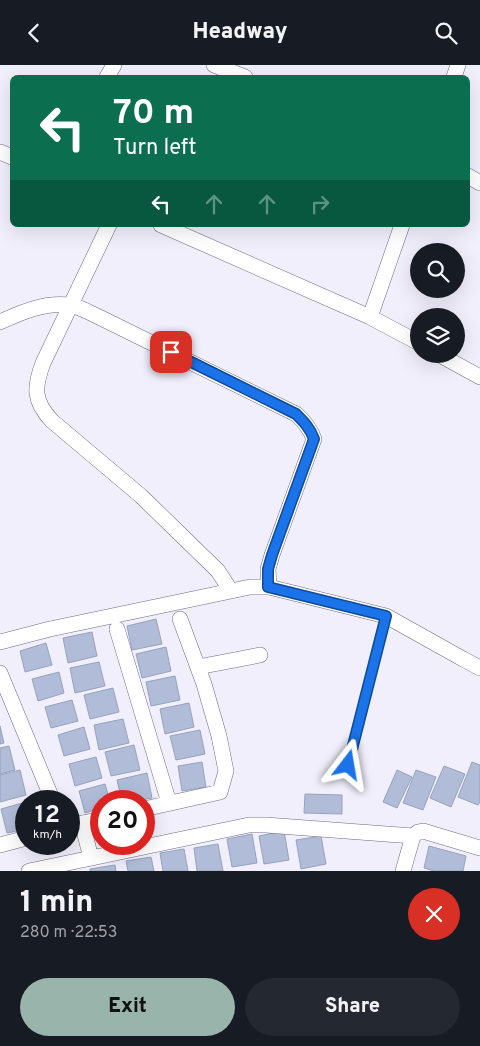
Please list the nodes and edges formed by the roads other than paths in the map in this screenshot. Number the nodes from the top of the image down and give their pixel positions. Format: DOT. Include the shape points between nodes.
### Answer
graph roads {
  1 [pos="214,65"];
  2 [pos="240,75"];
  3 [pos="108,227"];
  4 [pos="166,227"];
  5 [pos="401,227"];
  6 [pos="71,305"];
  7 [pos="370,317"];
  8 [pos="0,321"];
  9 [pos="410,338"];
  10 [pos="454,363"];
  11 [pos="480,377"];
  12 [pos="268,587"];
  13 [pos="231,591"];
  14 [pos="386,616"];
  15 [pos="180,619"];
  16 [pos="117,629"];
  17 [pos="0,642"];
  18 [pos="260,655"];
  19 [pos="198,667"];
  20 [pos="480,668"];
  21 [pos="0,673"];
  22 [pos="348,765"];
  23 [pos="48,790"];
  24 [pos="169,803"];
  25 [pos="155,806"];
  26 [pos="80,835"];
  27 [pos="413,836"];
  28 [pos="15,841"];
  29 [pos="0,845"];
  30 [pos="480,847"];
  31 [pos="91,858"];
  32 [pos="29,871"];
  33 [pos="403,871"];
  1 -- 2 [label="street"];
  3 -- 6 [label="street"];
  4 -- 7 [label="street"];
  5 -- 7 [label="street"];
  6 -- 8 [label="street" via="38,307"];
  6 -- 12 [label="street" via="296,414 309,428 314,439 272,555"];
  6 -- 13 [label="street" via="38,376 39,404 52,421 141,496 218,571"];
  7 -- 9 [label="street"];
  10 -- 11 [label="street"];
  12 -- 13 [label="street"];
  12 -- 14 [label="street"];
  13 -- 17 [label="street"];
  14 -- 20 [label="street"];
  14 -- 22 [label="lane"];
  15 -- 19 [label="street"];
  16 -- 24 [label="street"];
  18 -- 19 [label="street"];
  19 -- 24 [label="street" via="226,771 220,792"];
  21 -- 23 [label="street"];
  24 -- 25 [label="street"];
  26 -- 31 [label="street"];
  27 -- 30 [label="street" via="424,831"];
  27 -- 31 [label="street" via="249,825"];
  27 -- 33 [label="street"];
  28 -- 29 [label="street"];
  31 -- 32 [label="street"];
}
